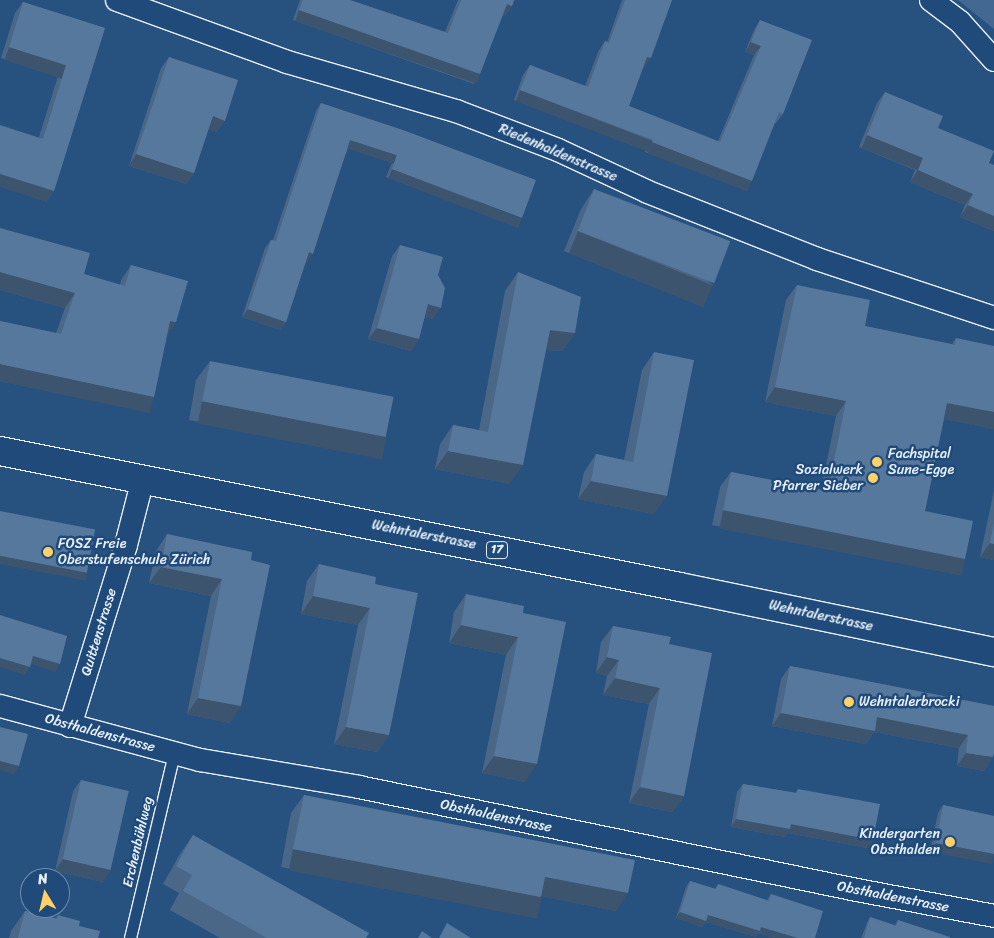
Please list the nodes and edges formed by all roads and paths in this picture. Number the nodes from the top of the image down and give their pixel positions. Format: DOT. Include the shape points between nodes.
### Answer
graph roads {
  1 [pos="117,0"];
  2 [pos="931,0"];
  3 [pos="994,60"];
  4 [pos="994,318"];
  5 [pos="0,451"];
  6 [pos="143,479"];
  7 [pos="994,652"];
  8 [pos="0,706"];
  9 [pos="70,726"];
  10 [pos="174,753"];
  11 [pos="994,916"];
  12 [pos="130,938"];
  1 -- 4 [label="street, Riedenhaldenstrasse" via="287,62 456,111 558,150 648,192 817,259"];
  2 -- 3 [label="street" via="960,22"];
  5 -- 6 [label="main road, Wehntalerstrasse / 17"];
  6 -- 7 [label="main road, Wehntalerstrasse / 17"];
  6 -- 9 [label="street, Quittenstrasse"];
  8 -- 9 [label="street, Obsthaldenstrasse"];
  9 -- 10 [label="street, Obsthaldenstrasse"];
  10 -- 11 [label="street, Obsthaldenstrasse" via="248,770 358,787"];
  10 -- 12 [label="lane, Erchenbühlweg"];
}
